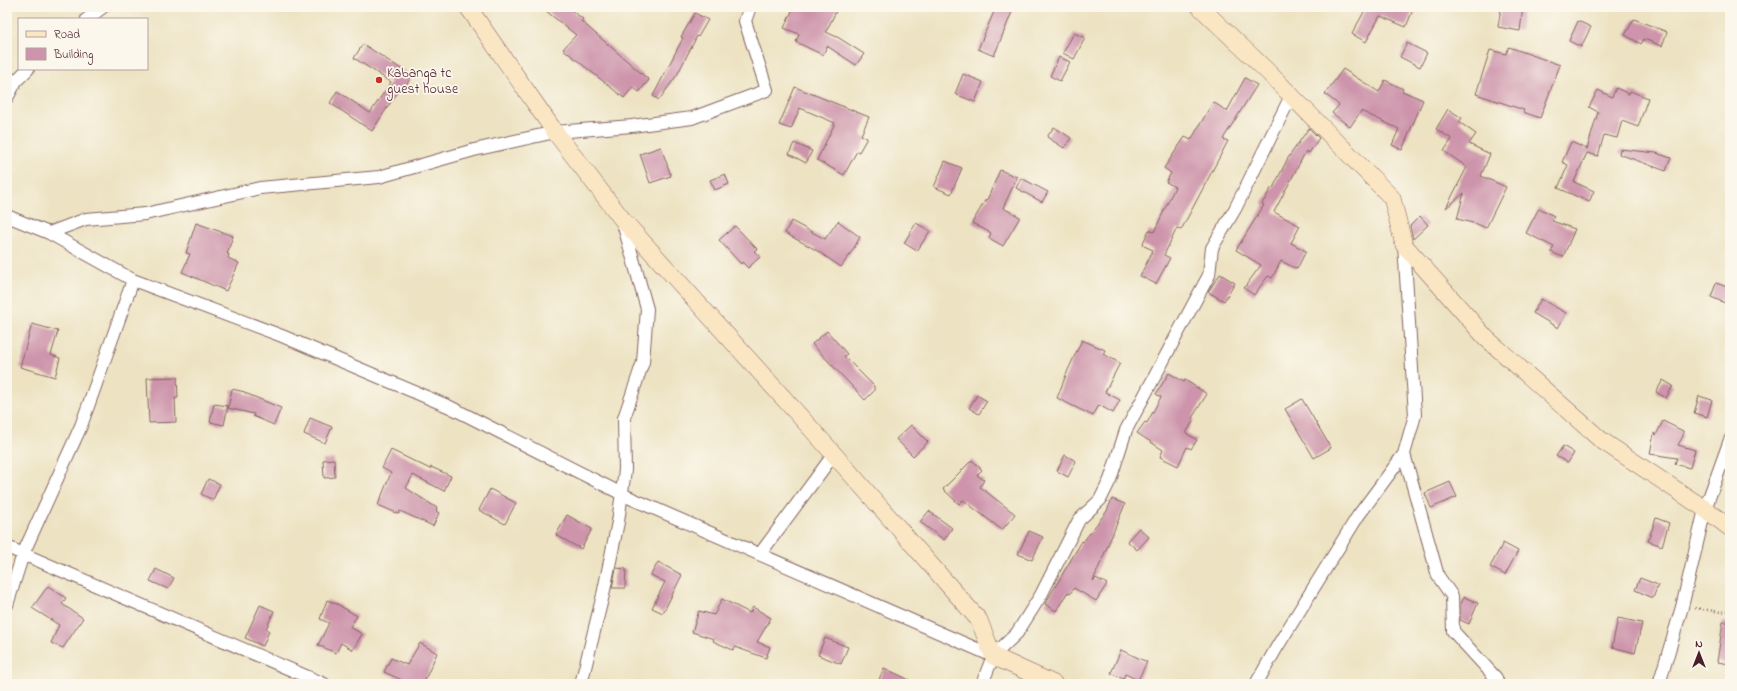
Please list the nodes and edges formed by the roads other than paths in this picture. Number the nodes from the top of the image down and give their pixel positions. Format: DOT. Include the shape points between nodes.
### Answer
graph roads {
  1 [pos="103,7"];
  2 [pos="468,7"];
  3 [pos="750,7"];
  4 [pos="1200,7"];
  5 [pos="88,18"];
  6 [pos="27,70"];
  7 [pos="1291,96"];
  8 [pos="7,98"];
  9 [pos="555,132"];
  10 [pos="7,216"];
  11 [pos="622,219"];
  12 [pos="49,233"];
  13 [pos="1404,245"];
  14 [pos="133,280"];
  15 [pos="1730,440"];
  16 [pos="834,454"];
  17 [pos="1404,454"];
  18 [pos="622,494"];
  19 [pos="1705,508"];
  20 [pos="1730,528"];
  21 [pos="7,547"];
  22 [pos="23,554"];
  23 [pos="760,554"];
  24 [pos="7,605"];
  25 [pos="993,656"];
  26 [pos="324,684"];
  27 [pos="581,684"];
  28 [pos="982,684"];
  29 [pos="1054,684"];
  30 [pos="1256,684"];
  31 [pos="1498,684"];
  32 [pos="1659,684"];
  1 -- 5 [label="street"];
  2 -- 9 [label="street"];
  3 -- 9 [label="street" via="745,21 768,90 692,118"];
  4 -- 7 [label="street"];
  6 -- 8 [label="street" via="16,81"];
  7 -- 13 [label="street" via="1392,198"];
  7 -- 25 [label="street" via="1235,209 1212,248 1209,275 1126,430 1110,480 1100,500 1079,520 1017,633"];
  9 -- 11 [label="street"];
  9 -- 12 [label="street" via="474,150 379,177 260,188 145,214 86,220"];
  10 -- 12 [label="street"];
  11 -- 16 [label="street"];
  11 -- 18 [label="street" via="647,309 643,362 624,418 625,470"];
  12 -- 14 [label="street"];
  13 -- 17 [label="street" via="1415,415"];
  13 -- 19 [label="street" via="1486,338 1601,440"];
  14 -- 18 [label="street" via="282,336 450,407"];
  14 -- 22 [label="street" via="80,426"];
  15 -- 19 [label="street"];
  16 -- 23 [label="street"];
  16 -- 25 [label="street" via="979,620"];
  17 -- 30 [label="street" via="1358,516"];
  17 -- 31 [label="street" via="1438,576 1452,596 1453,631 1496,678"];
  18 -- 23 [label="street"];
  18 -- 27 [label="street" via="603,595"];
  19 -- 20 [label="street"];
  19 -- 32 [label="street" via="1682,607"];
  21 -- 22 [label="street"];
  22 -- 24 [label="street"];
  22 -- 26 [label="street"];
  23 -- 25 [label="street"];
  25 -- 28 [label="street"];
  25 -- 29 [label="street"];
}
